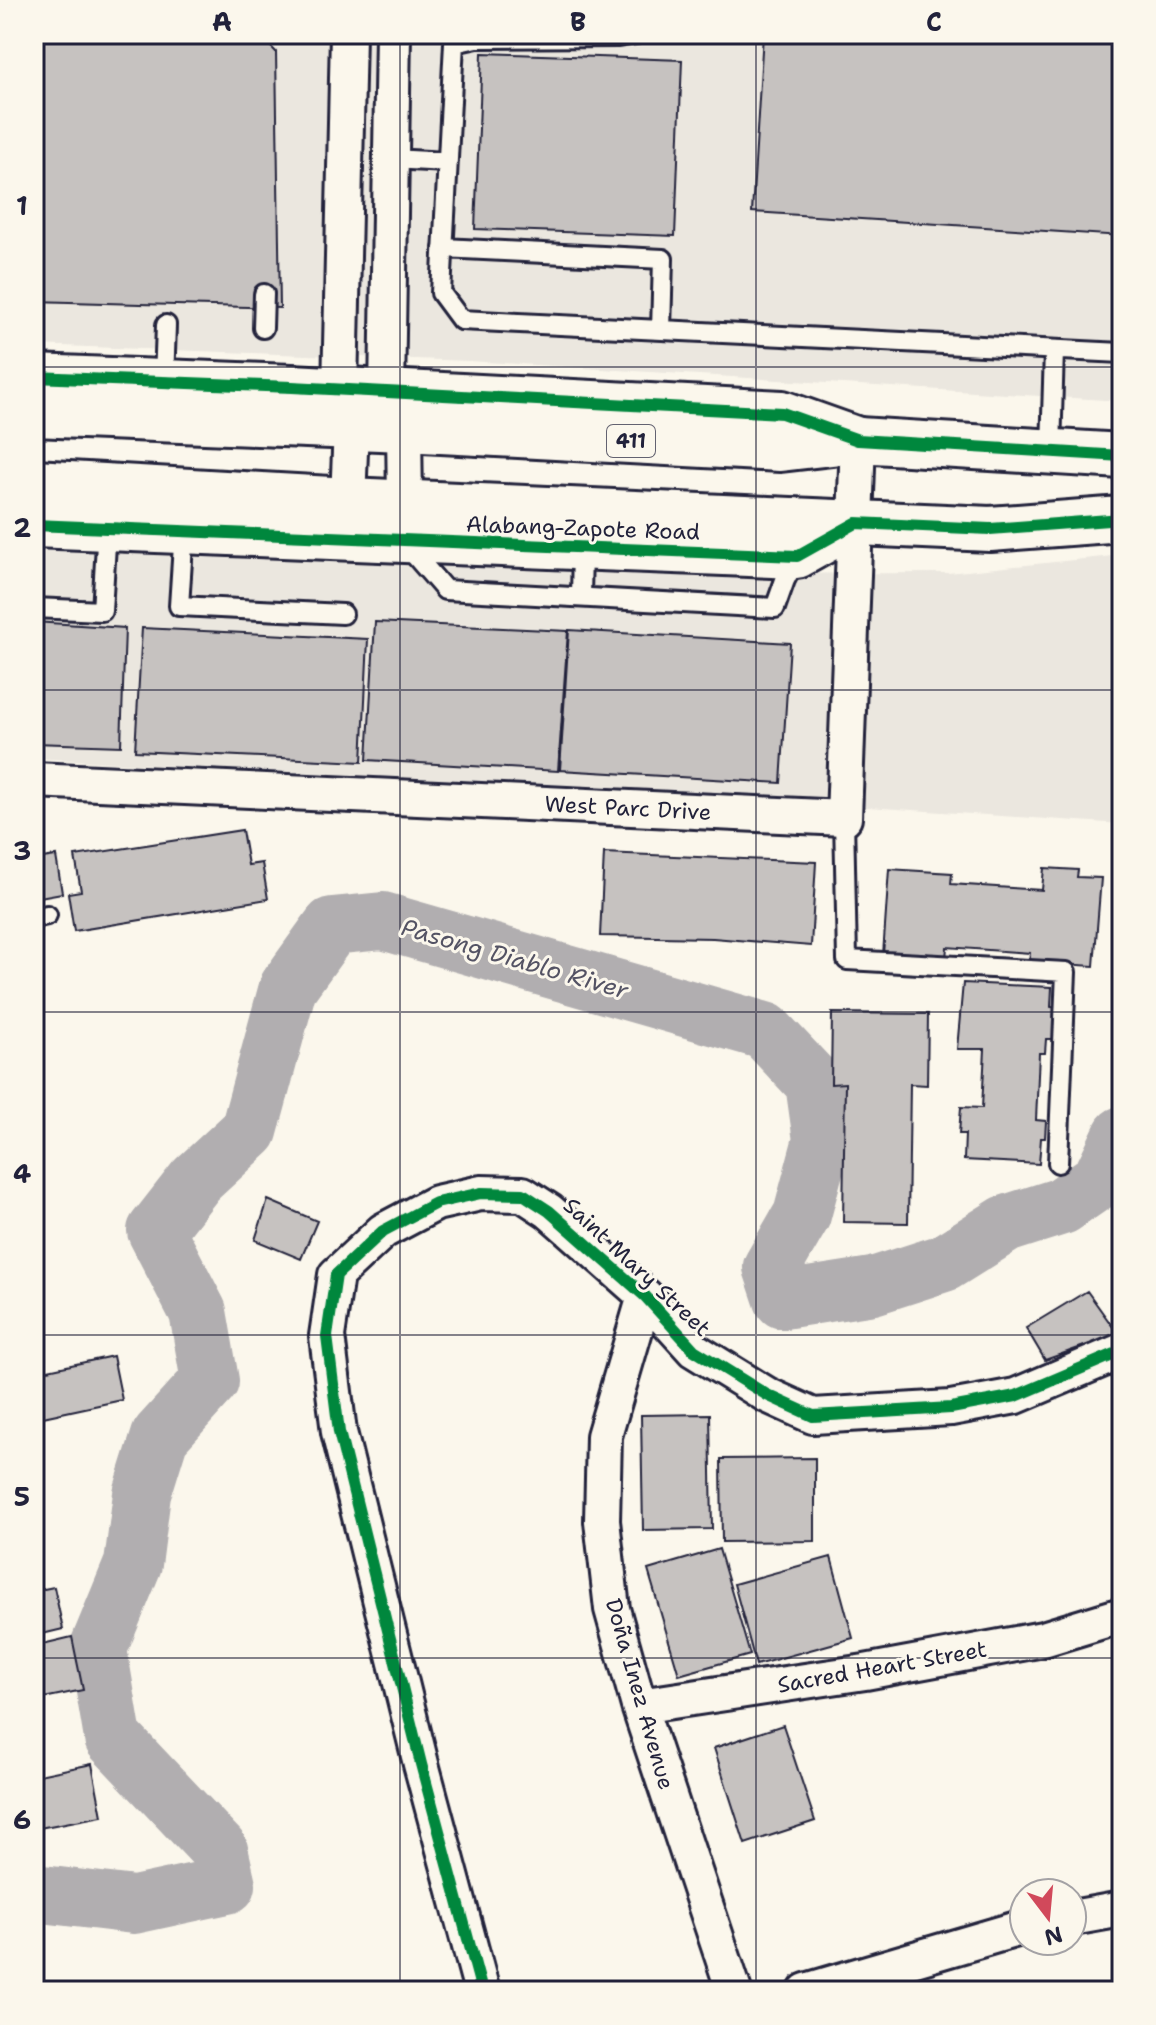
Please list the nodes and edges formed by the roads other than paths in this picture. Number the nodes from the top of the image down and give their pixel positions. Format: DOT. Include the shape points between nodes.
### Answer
graph roads {
  1 [pos="348,34"];
  2 [pos="393,34"];
  3 [pos="636,34"];
  4 [pos="391,159"];
  5 [pos="447,162"];
  6 [pos="443,248"];
  7 [pos="264,294"];
  8 [pos="166,325"];
  9 [pos="263,328"];
  10 [pos="661,330"];
  11 [pos="1054,350"];
  12 [pos="1122,353"];
  13 [pos="34,377"];
  14 [pos="164,381"];
  15 [pos="346,409"];
  16 [pos="396,411"];
  17 [pos="34,414"];
  18 [pos="858,440"];
  19 [pos="1051,450"];
  20 [pos="1122,456"];
  21 [pos="34,482"];
  22 [pos="348,500"];
  23 [pos="1122,519"];
  24 [pos="403,521"];
  25 [pos="856,523"];
  26 [pos="34,525"];
  27 [pos="107,527"];
  28 [pos="184,530"];
  29 [pos="582,549"];
  30 [pos="797,556"];
  31 [pos="581,597"];
  32 [pos="34,608"];
  33 [pos="343,614"];
  34 [pos="34,780"];
  35 [pos="844,818"];
  36 [pos="1058,1163"];
  37 [pos="645,1296"];
  38 [pos="1122,1351"];
  39 [pos="1122,1615"];
  40 [pos="639,1706"];
  41 [pos="1122,1909"];
  42 [pos="1088,1915"];
  43 [pos="1008,1932"];
  44 [pos="482,1991"];
  45 [pos="734,1991"];
  46 [pos="806,1991"];
  1 -- 15 [label="street"];
  2 -- 4 [label="street"];
  3 -- 5 [label="lane" via="454,43"];
  4 -- 5 [label="lane"];
  4 -- 16 [label="street"];
  5 -- 6 [label="lane"];
  6 -- 10 [label="lane" via="441,293 461,320"];
  6 -- 10 [label="lane" via="663,259"];
  7 -- 9 [label="lane"];
  8 -- 14 [label="lane"];
  10 -- 11 [label="lane"];
  11 -- 12 [label="lane"];
  11 -- 19 [label="lane"];
  13 -- 14 [label="main road, 411"];
  14 -- 15 [label="main road, 411"];
  15 -- 16 [label="main road, 411"];
  15 -- 17 [label="main road, 411"];
  15 -- 22 [label="street"];
  16 -- 18 [label="main road, 411" via="780,449"];
  16 -- 24 [label="street"];
  18 -- 19 [label="main road, 411"];
  18 -- 25 [label="street"];
  19 -- 20 [label="main road, 411"];
  21 -- 22 [label="main road, Alabang-Zapote Road"];
  22 -- 24 [label="main road, Alabang-Zapote Road"];
  23 -- 25 [label="main road, Alabang-Zapote Road" via="990,529"];
  24 -- 25 [label="main road, Alabang-Zapote Road"];
  24 -- 28 [label="main road, Alabang-Zapote Road"];
  24 -- 29 [label="main road, Alabang-Zapote Road"];
  24 -- 31 [label="lane" via="445,590"];
  25 -- 30 [label="main road"];
  25 -- 35 [label="street"];
  26 -- 27 [label="main road, Alabang-Zapote Road"];
  27 -- 28 [label="main road, Alabang-Zapote Road"];
  27 -- 32 [label="lane" via="102,611"];
  28 -- 33 [label="lane" via="179,606"];
  29 -- 30 [label="main road, Alabang-Zapote Road"];
  29 -- 31 [label="lane"];
  30 -- 31 [label="lane" via="775,608"];
  34 -- 35 [label="street, West Parc Drive"];
  35 -- 36 [label="lane" via="847,960 1066,972"];
  37 -- 38 [label="street, Saint Mary Street" via="694,1350 813,1416 951,1408 1016,1396"];
  37 -- 40 [label="street, Doña Inez Avenue" via="604,1436 602,1507 612,1609"];
  37 -- 44 [label="street, Saint Mary Street" via="523,1194 481,1193 436,1203 383,1231 336,1275 327,1336 339,1432"];
  39 -- 40 [label="street, Sacred Heart Street" via="1043,1639"];
  40 -- 45 [label="street, Doña Inez Avenue"];
  41 -- 42 [label="street"];
  43 -- 46 [label="street"];
}
